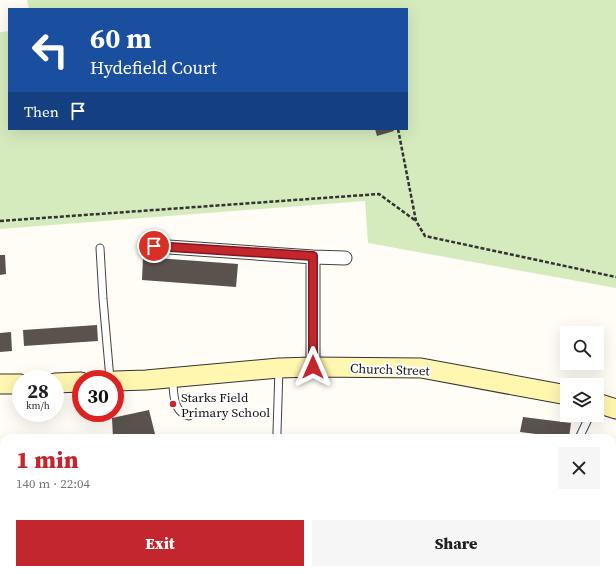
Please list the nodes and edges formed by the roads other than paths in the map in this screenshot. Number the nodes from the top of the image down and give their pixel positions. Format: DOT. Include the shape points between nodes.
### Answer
graph roads {
  1 [pos="154,246"];
  2 [pos="100,248"];
  3 [pos="313,256"];
  4 [pos="345,258"];
  5 [pos="313,367"];
  6 [pos="279,368"];
  7 [pos="109,370"];
  8 [pos="173,378"];
  9 [pos="124,381"];
  10 [pos="0,384"];
  11 [pos="12,384"];
  12 [pos="560,394"];
  13 [pos="604,405"];
  14 [pos="616,409"];
  15 [pos="189,416"];
  16 [pos="587,422"];
  17 [pos="277,434"];
  18 [pos="581,434"];
  1 -- 3 [label="street"];
  2 -- 7 [label="lane"];
  3 -- 4 [label="street"];
  3 -- 5 [label="street"];
  5 -- 6 [label="main road, Church Street"];
  5 -- 12 [label="main road, Church Street" via="421,368"];
  6 -- 8 [label="main road, Church Street"];
  6 -- 17 [label="lane"];
  8 -- 9 [label="main road, Church Street"];
  8 -- 15 [label="lane" via="176,403 180,411"];
  10 -- 11 [label="main road"];
  13 -- 14 [label="main road"];
  16 -- 18 [label="lane"];
}
